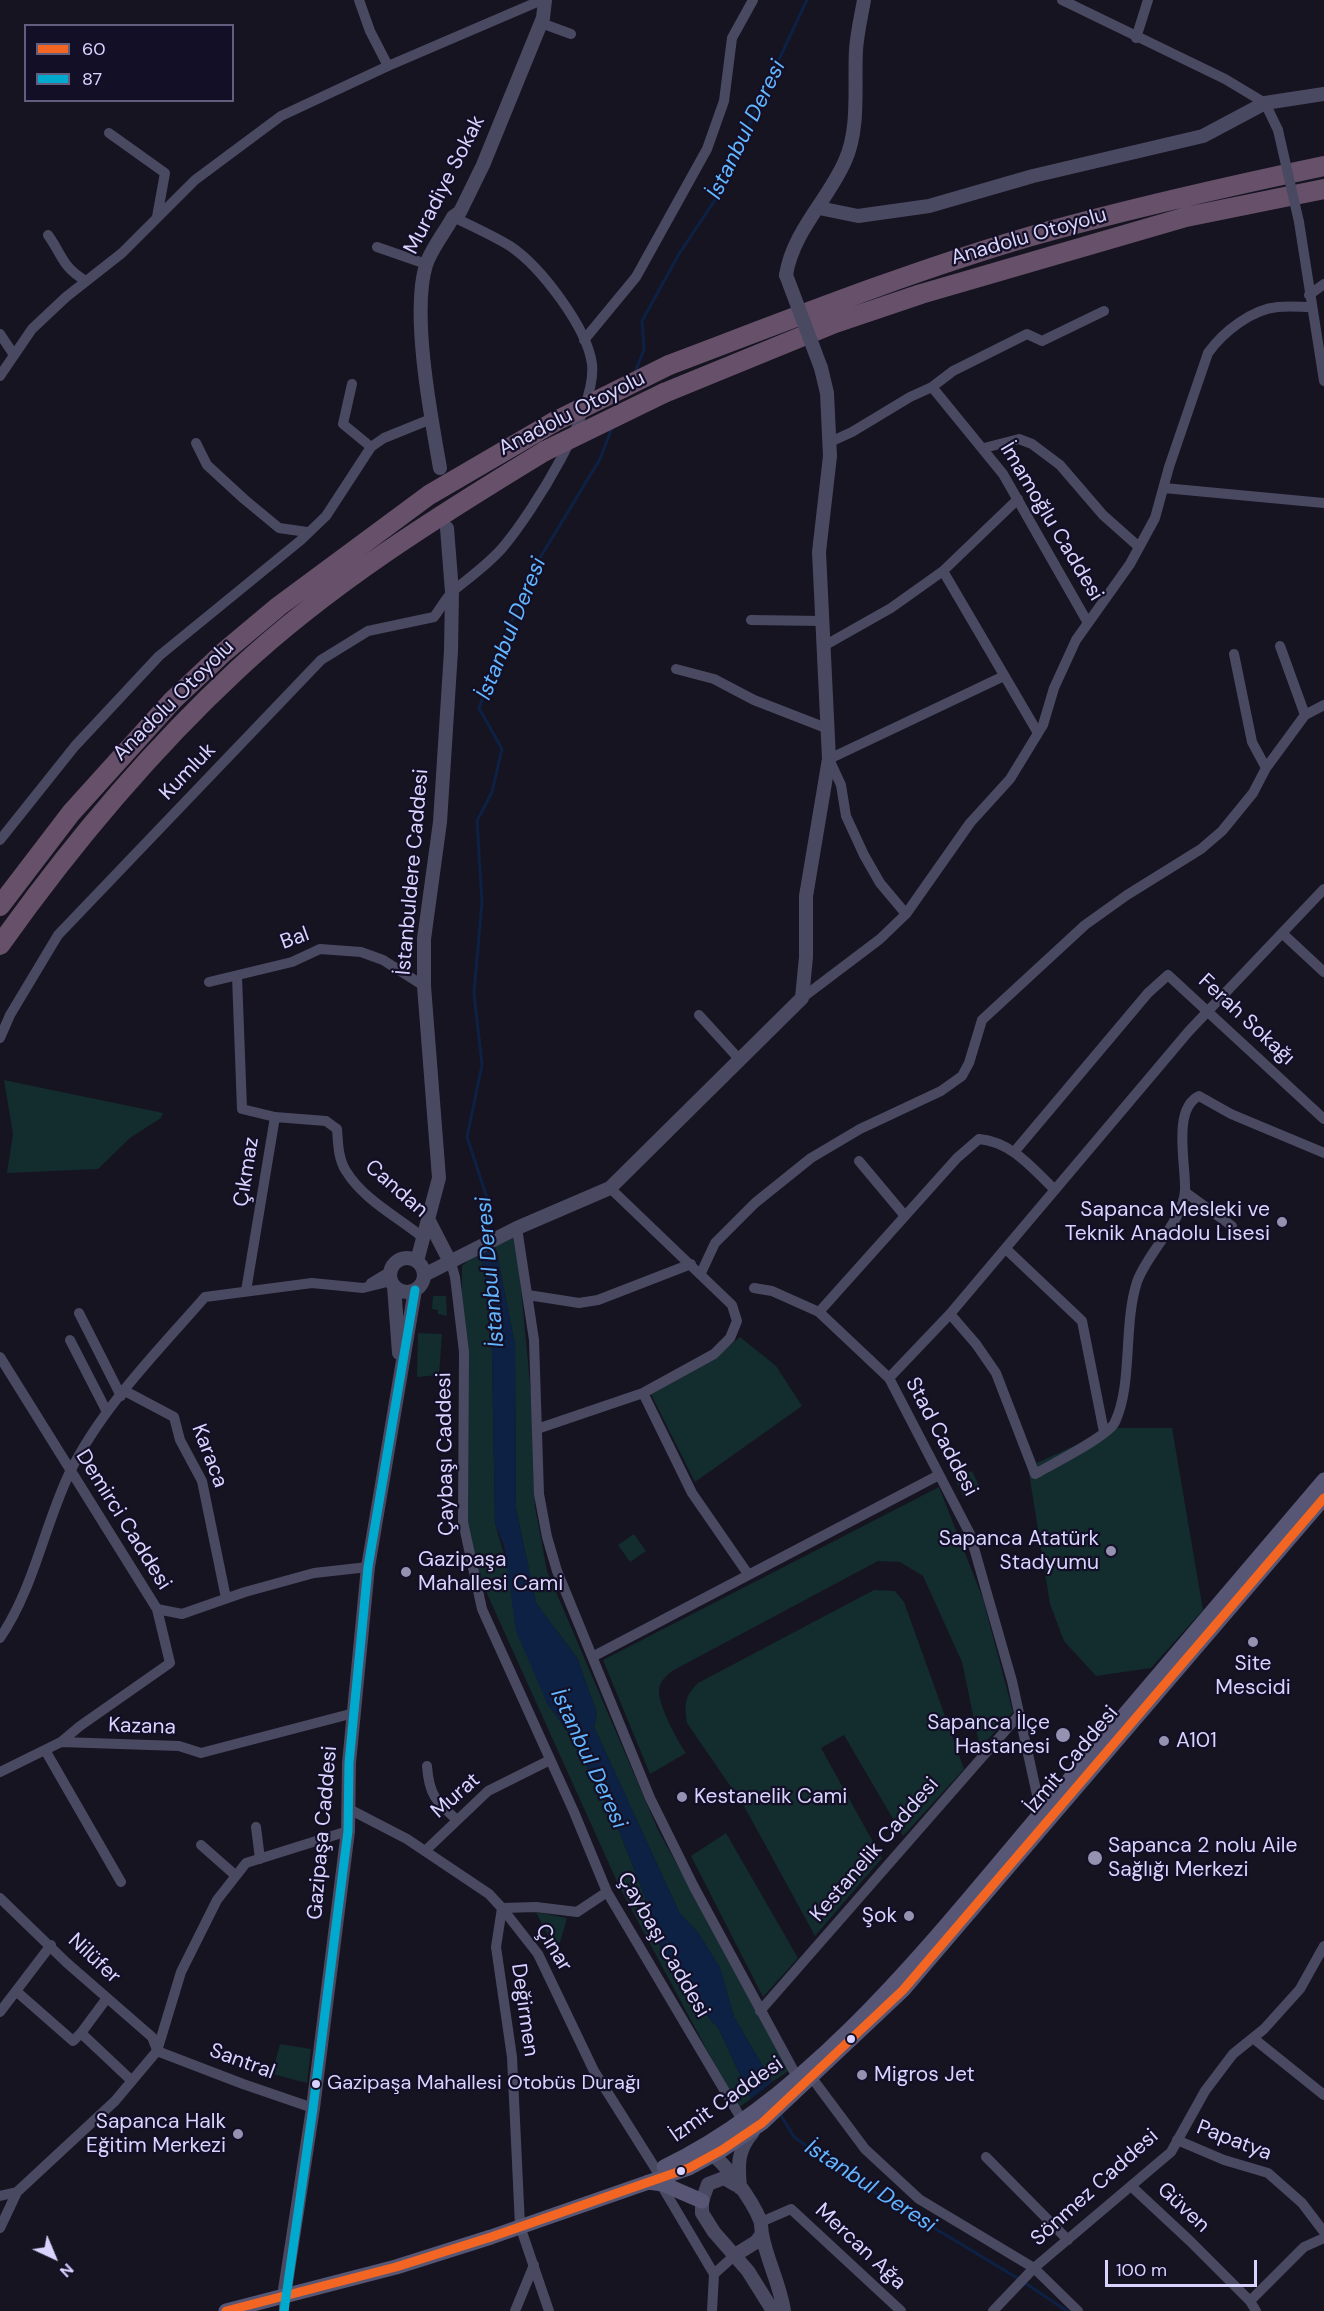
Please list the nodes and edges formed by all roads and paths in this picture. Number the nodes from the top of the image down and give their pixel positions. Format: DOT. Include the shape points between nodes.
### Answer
graph roads {
  1 [pos="359,0"];
  2 [pos="543,0"];
  3 [pos="753,0"];
  4 [pos="864,0"];
  5 [pos="1062,0"];
  6 [pos="1148,0"];
  7 [pos="541,23"];
  8 [pos="571,34"];
  9 [pos="1136,38"];
  10 [pos="388,66"];
  11 [pos="1324,94"];
  12 [pos="1265,103"];
  13 [pos="109,133"];
  14 [pos="1324,166"];
  15 [pos="1324,189"];
  16 [pos="1324,199"];
  17 [pos="819,208"];
  18 [pos="453,217"];
  19 [pos="1186,217"];
  20 [pos="157,218"];
  21 [pos="48,235"];
  22 [pos="378,247"];
  23 [pos="426,264"];
  24 [pos="86,281"];
  25 [pos="1324,284"];
  26 [pos="1311,301"];
  27 [pos="1104,311"];
  28 [pos="0,334"];
  29 [pos="584,340"];
  30 [pos="14,355"];
  31 [pos="1322,364"];
  32 [pos="0,376"];
  33 [pos="1324,381"];
  34 [pos="352,384"];
  35 [pos="932,387"];
  36 [pos="431,419"];
  37 [pos="830,442"];
  38 [pos="196,443"];
  39 [pos="371,447"];
  40 [pos="984,448"];
  41 [pos="440,468"];
  42 [pos="1164,488"];
  43 [pos="1018,500"];
  44 [pos="1324,503"];
  45 [pos="447,528"];
  46 [pos="307,532"];
  47 [pos="1139,548"];
  48 [pos="943,571"];
  49 [pos="452,592"];
  50 [pos="751,620"];
  51 [pos="822,621"];
  52 [pos="1088,622"];
  53 [pos="822,646"];
  54 [pos="1280,646"];
  55 [pos="1234,654"];
  56 [pos="676,669"];
  57 [pos="1005,676"];
  58 [pos="1324,705"];
  59 [pos="1305,715"];
  60 [pos="826,728"];
  61 [pos="1038,733"];
  62 [pos="829,759"];
  63 [pos="1266,768"];
  64 [pos="0,840"];
  65 [pos="1324,889"];
  66 [pos="0,906"];
  67 [pos="906,914"];
  68 [pos="1282,933"];
  69 [pos="0,945"];
  70 [pos="1324,972"];
  71 [pos="237,976"];
  72 [pos="209,982"];
  73 [pos="424,986"];
  74 [pos="802,998"];
  75 [pos="1208,1011"];
  76 [pos="699,1016"];
  77 [pos="0,1038"];
  78 [pos="740,1060"];
  79 [pos="275,1117"];
  80 [pos="1324,1119"];
  81 [pos="1015,1151"];
  82 [pos="1324,1153"];
  83 [pos="859,1161"];
  84 [pos="610,1188"];
  85 [pos="1055,1190"];
  86 [pos="1185,1192"];
  87 [pos="905,1216"];
  88 [pos="428,1219"];
  89 [pos="1232,1226"];
  90 [pos="517,1228"];
  91 [pos="421,1236"];
  92 [pos="1006,1249"];
  93 [pos="401,1259"];
  94 [pos="452,1259"];
  95 [pos="691,1264"];
  96 [pos="421,1267"];
  97 [pos="701,1273"];
  98 [pos="392,1279"];
  99 [pos="754,1288"];
  100 [pos="415,1290"];
  101 [pos="246,1291"];
  102 [pos="528,1295"];
  103 [pos="819,1312"];
  104 [pos="79,1313"];
  105 [pos="950,1314"];
  106 [pos="70,1340"];
  107 [pos="0,1357"];
  108 [pos="400,1373"];
  109 [pos="889,1378"];
  110 [pos="123,1393"];
  111 [pos="643,1393"];
  112 [pos="107,1412"];
  113 [pos="537,1429"];
  114 [pos="1104,1432"];
  115 [pos="70,1473"];
  116 [pos="939,1475"];
  117 [pos="1324,1480"];
  118 [pos="1324,1499"];
  119 [pos="368,1567"];
  120 [pos="748,1574"];
  121 [pos="226,1598"];
  122 [pos="157,1609"];
  123 [pos="0,1638"];
  124 [pos="594,1656"];
  125 [pos="354,1713"];
  126 [pos="1019,1715"];
  127 [pos="61,1742"];
  128 [pos="45,1750"];
  129 [pos="550,1760"];
  130 [pos="427,1766"];
  131 [pos="0,1772"];
  132 [pos="349,1809"];
  133 [pos="1041,1813"];
  134 [pos="457,1820"];
  135 [pos="256,1827"];
  136 [pos="348,1831"];
  137 [pos="201,1845"];
  138 [pos="425,1851"];
  139 [pos="260,1859"];
  140 [pos="235,1875"];
  141 [pos="121,1882"];
  142 [pos="607,1892"];
  143 [pos="0,1898"];
  144 [pos="502,1908"];
  145 [pos="51,1945"];
  146 [pos="1324,1946"];
  147 [pos="16,1991"];
  148 [pos="107,1998"];
  149 [pos="760,2011"];
  150 [pos="0,2012"];
  151 [pos="81,2033"];
  152 [pos="1253,2038"];
  153 [pos="157,2050"];
  154 [pos="132,2081"];
  155 [pos="797,2084"];
  156 [pos="1324,2096"];
  157 [pos="313,2108"];
  158 [pos="752,2118"];
  159 [pos="1178,2140"];
  160 [pos="707,2152"];
  161 [pos="986,2157"];
  162 [pos="688,2162"];
  163 [pos="654,2179"];
  164 [pos="1131,2186"];
  165 [pos="740,2188"];
  166 [pos="17,2192"];
  167 [pos="0,2196"];
  168 [pos="702,2200"];
  169 [pos="520,2226"];
  170 [pos="0,2228"];
  171 [pos="761,2228"];
  172 [pos="1324,2232"];
  173 [pos="1324,2238"];
  174 [pos="1068,2240"];
  175 [pos="735,2254"];
  176 [pos="534,2265"];
  177 [pos="1032,2271"];
  178 [pos="714,2274"];
  179 [pos="284,2303"];
  180 [pos="1253,2306"];
  181 [pos="995,2309"];
  182 [pos="226,2311"];
  183 [pos="514,2311"];
  184 [pos="549,2311"];
  185 [pos="712,2311"];
  186 [pos="773,2311"];
  187 [pos="784,2311"];
  188 [pos="901,2311"];
  189 [pos="1078,2311"];
  1 -- 10 [label="street"];
  2 -- 7 [label="street, Muradiye Sokak"];
  2 -- 10 [label="street"];
  3 -- 29 [label="street" via="732,38 724,101 707,149 636,277"];
  4 -- 17 [label="street" via="856,46 852,137 846,160"];
  5 -- 9 [label="street"];
  6 -- 9 [label="street"];
  7 -- 8 [label="street"];
  7 -- 18 [label="street, Muradiye Sokak" via="483,165 460,212"];
  9 -- 12 [label="street" via="1225,79"];
  10 -- 20 [label="street" via="281,116 195,180"];
  11 -- 12 [label="street"];
  12 -- 17 [label="street" via="1203,136 1033,176 929,206 858,216"];
  12 -- 26 [label="street, bridge" via="1278,129 1299,222"];
  13 -- 20 [label="street" via="165,173"];
  14 -- 66 [label="highway, Anadolu Otoyolu, bridge" via="1178,197 1028,237 830,302 669,364 554,422 429,495 279,606 224,652 173,700 71,813"];
  15 -- 19 [label="highway, Anadolu Otoyolu"];
  16 -- 19 [label="highway"];
  17 -- 37 [label="street, bridge" via="796,241 786,275 821,368"];
  18 -- 23 [label="street, Muradiye Sokak"];
  18 -- 29 [label="street, Kumluk" via="510,247 528,262 562,302"];
  19 -- 69 [label="highway, Anadolu Otoyolu, bridge" via="835,323 664,393 545,452 438,515 238,669 140,767 88,826"];
  20 -- 24 [label="street"];
  21 -- 24 [label="street" via="64,265"];
  22 -- 23 [label="street"];
  23 -- 36 [label="street, Muradiye Sokak" via="421,298"];
  24 -- 30 [label="street" via="32,329"];
  25 -- 26 [label="street"];
  26 -- 31 [label="street"];
  26 -- 42 [label="street" via="1276,307 1249,318 1220,337 1208,353"];
  27 -- 35 [label="street" via="1042,341 1027,334 953,371"];
  28 -- 30 [label="street"];
  29 -- 49 [label="street, Kumluk" via="592,364 588,398 552,476 504,546 475,576"];
  30 -- 32 [label="street"];
  31 -- 33 [label="street"];
  34 -- 39 [label="street" via="343,424"];
  35 -- 37 [label="street"];
  35 -- 40 [label="street, İmamoğlu Caddesi"];
  36 -- 39 [label="street"];
  36 -- 41 [label="street, Muradiye Sokak"];
  37 -- 51 [label="street" via="819,552"];
  38 -- 46 [label="street" via="207,465 279,528"];
  39 -- 46 [label="street" via="326,516"];
  40 -- 43 [label="street, İmamoğlu Caddesi"];
  40 -- 47 [label="street" via="1019,439 1032,444 1060,465 1102,515"];
  42 -- 44 [label="street"];
  42 -- 47 [label="street" via="1155,518"];
  43 -- 48 [label="street"];
  43 -- 52 [label="street, İmamoğlu Caddesi"];
  45 -- 49 [label="street, İstanbuldere Caddesi"];
  46 -- 64 [label="street" via="159,657 75,746"];
  47 -- 52 [label="street"];
  48 -- 53 [label="street" via="891,608"];
  48 -- 57 [label="street"];
  49 -- 73 [label="street, İstanbuldere Caddesi" via="440,822 424,939"];
  49 -- 77 [label="street, Kumluk" via="434,617 368,631 321,660 58,935"];
  50 -- 51 [label="street"];
  51 -- 53 [label="street"];
  52 -- 61 [label="street" via="1071,650"];
  53 -- 60 [label="street"];
  54 -- 59 [label="street"];
  55 -- 63 [label="street" via="1252,742"];
  56 -- 60 [label="street" via="714,679 754,700"];
  57 -- 61 [label="street"];
  57 -- 62 [label="street"];
  58 -- 59 [label="street"];
  59 -- 63 [label="street"];
  60 -- 62 [label="street"];
  61 -- 67 [label="street" via="1010,779 970,823"];
  62 -- 67 [label="street" via="841,785 846,816 864,855 880,883"];
  62 -- 74 [label="street" via="806,896"];
  63 -- 97 [label="street" via="1253,793 1222,831 1085,925 982,1020 963,1076 811,1158 754,1203 715,1243"];
  65 -- 68 [label="street"];
  67 -- 74 [label="street" via="880,939"];
  68 -- 70 [label="street"];
  68 -- 75 [label="street"];
  71 -- 72 [label="street, Bal"];
  71 -- 73 [label="street, Bal" via="292,962 320,948 362,952 383,960"];
  71 -- 79 [label="street, Çıkmaz" via="242,1109"];
  73 -- 88 [label="street, İstanbuldere Caddesi" via="439,1178"];
  74 -- 78 [label="street"];
  75 -- 80 [label="street, Ferah Sokağı"];
  75 -- 81 [label="street, Ferah Sokağı" via="1168,975 1148,993"];
  75 -- 85 [label="street"];
  76 -- 78 [label="street"];
  78 -- 84 [label="street"];
  79 -- 91 [label="street, Candan" via="326,1121 337,1129 345,1170 370,1198"];
  79 -- 101 [label="street, Çıkmaz"];
  81 -- 85 [label="street"];
  81 -- 87 [label="street" via="979,1139"];
  82 -- 86 [label="street" via="1198,1096 1189,1101 1184,1112"];
  83 -- 87 [label="street"];
  84 -- 90 [label="street"];
  84 -- 95 [label="street"];
  85 -- 92 [label="street"];
  86 -- 89 [label="street"];
  86 -- 114 [label="street" via="1137,1283 1122,1395 1114,1424"];
  87 -- 103 [label="street"];
  88 -- 91 [label="street, İstanbuldere Caddesi"];
  88 -- 94 [label="street"];
  88 -- 96 [label="street, İstanbuldere Caddesi"];
  90 -- 94 [label="street"];
  90 -- 102 [label="street"];
  91 -- 93 [label="street, İstanbuldere Caddesi"];
  92 -- 105 [label="street"];
  92 -- 114 [label="street" via="1082,1321"];
  93 -- 96 [label="street"];
  93 -- 98 [label="street"];
  94 -- 96 [label="street"];
  94 -- 129 [label="street, Çaybaşı Caddesi" via="464,1352 464,1522 472,1567 482,1609"];
  95 -- 97 [label="street"];
  95 -- 102 [label="street" via="598,1300 579,1303"];
  96 -- 100 [label="street" via="423,1282"];
  97 -- 111 [label="street" via="732,1305 737,1321 730,1338 714,1354"];
  98 -- 100 [label="street" via="404,1292"];
  98 -- 101 [label="street" via="363,1288 312,1283"];
  98 -- 108 [label="street, Gazipaşa Caddesi"];
  99 -- 103 [label="street, Stad Caddesi" via="772,1291"];
  100 -- 108 [label="street, Gazipaşa Caddesi"];
  101 -- 110 [label="street" via="205,1297"];
  102 -- 113 [label="street"];
  103 -- 109 [label="street, Stad Caddesi"];
  104 -- 110 [label="street"];
  105 -- 109 [label="street"];
  105 -- 114 [label="street" via="996,1373 1035,1474"];
  106 -- 112 [label="street"];
  107 -- 115 [label="street, Demirci Caddesi"];
  108 -- 119 [label="street, Gazipaşa Caddesi"];
  109 -- 116 [label="street, Stad Caddesi"];
  110 -- 112 [label="street"];
  110 -- 121 [label="street, Karaca" via="174,1417 180,1440 202,1481"];
  111 -- 113 [label="street"];
  111 -- 120 [label="street" via="692,1493"];
  112 -- 115 [label="street"];
  113 -- 124 [label="street" via="539,1494 547,1537 557,1571"];
  115 -- 122 [label="street, Demirci Caddesi"];
  115 -- 123 [label="street" via="23,1593"];
  116 -- 120 [label="street"];
  116 -- 126 [label="street, Stad Caddesi" via="970,1534"];
  117 -- 133 [label="main road, İzmit Caddesi"];
  118 -- 155 [label="main road, İzmit Caddesi" via="944,1945 903,1990"];
  119 -- 121 [label="street, Demirci Caddesi" via="314,1573"];
  119 -- 125 [label="street, Gazipaşa Caddesi"];
  120 -- 124 [label="street"];
  121 -- 122 [label="street, Demirci Caddesi" via="182,1614"];
  122 -- 127 [label="street" via="170,1663"];
  124 -- 149 [label="street" via="650,1797"];
  125 -- 127 [label="street, Kazana" via="201,1753 179,1746"];
  125 -- 132 [label="street, Gazipaşa Caddesi"];
  126 -- 133 [label="street, Stad Caddesi"];
  126 -- 149 [label="street, Kestanelik Caddesi"];
  127 -- 128 [label="street, Kazana"];
  128 -- 131 [label="street, Kazana"];
  128 -- 141 [label="street"];
  129 -- 134 [label="street, Murat" via="488,1791"];
  129 -- 142 [label="street, Çaybaşı Caddesi"];
  130 -- 134 [label="street" via="428,1784 435,1800"];
  132 -- 136 [label="street, Gazipaşa Caddesi"];
  132 -- 138 [label="street, Çınar"];
  133 -- 155 [label="main road, İzmit Caddesi" via="895,1983"];
  134 -- 138 [label="street, Murat"];
  135 -- 139 [label="street"];
  136 -- 139 [label="street"];
  136 -- 157 [label="street, Gazipaşa Caddesi"];
  137 -- 140 [label="street"];
  138 -- 144 [label="street, Çınar" via="489,1894"];
  139 -- 140 [label="street" via="246,1863"];
  140 -- 153 [label="street" via="217,1900 181,1971"];
  142 -- 144 [label="street" via="577,1912"];
  142 -- 158 [label="street, Çaybaşı Caddesi"];
  143 -- 145 [label="street, Nilüfer"];
  144 -- 163 [label="street, Çınar" via="538,1954 594,2071"];
  144 -- 169 [label="street, Değirmen" via="496,1947 512,2057"];
  145 -- 147 [label="street"];
  145 -- 148 [label="street, Nilüfer"];
  146 -- 152 [label="street, Sönmez Caddesi" via="1300,1989"];
  147 -- 150 [label="street"];
  147 -- 151 [label="street" via="73,2041"];
  148 -- 151 [label="street"];
  148 -- 153 [label="street, Nilüfer" via="152,2037"];
  149 -- 155 [label="street"];
  151 -- 154 [label="street"];
  152 -- 156 [label="street"];
  152 -- 159 [label="street, Sönmez Caddesi" via="1233,2054 1205,2091"];
  153 -- 154 [label="street"];
  153 -- 157 [label="street, Santral"];
  154 -- 166 [label="street" via="95,2121"];
  155 -- 158 [label="main road, İzmit Caddesi"];
  155 -- 177 [label="street" via="919,2199"];
  157 -- 179 [label="street, Gazipaşa Caddesi"];
  158 -- 160 [label="main road, İzmit Caddesi"];
  158 -- 165 [label="street" via="738,2159"];
  159 -- 164 [label="street, Sönmez Caddesi" via="1171,2152"];
  159 -- 172 [label="street, Papatya" via="1268,2173 1302,2203"];
  160 -- 162 [label="main road, İzmit Caddesi"];
  160 -- 165 [label="street"];
  161 -- 174 [label="street"];
  162 -- 163 [label="main road, İzmit Caddesi"];
  162 -- 168 [label="main road" via="694,2189"];
  163 -- 168 [label="main road"];
  163 -- 169 [label="main road, İzmit Caddesi"];
  163 -- 178 [label="street, Çınar"];
  164 -- 174 [label="street, Sönmez Caddesi"];
  164 -- 180 [label="street, Güven"];
  165 -- 168 [label="street" via="724,2178 708,2184"];
  165 -- 171 [label="street"];
  166 -- 167 [label="street"];
  166 -- 170 [label="street"];
  168 -- 175 [label="street" via="702,2213"];
  169 -- 176 [label="street, Değirmen"];
  169 -- 179 [label="main road, İzmit Caddesi"];
  171 -- 175 [label="street" via="756,2242"];
  171 -- 187 [label="street"];
  171 -- 188 [label="street, Mercan Ağa" via="791,2209"];
  173 -- 180 [label="street" via="1304,2247"];
  174 -- 177 [label="street, Sönmez Caddesi"];
  175 -- 178 [label="street"];
  175 -- 186 [label="street"];
  176 -- 183 [label="street"];
  176 -- 184 [label="street, Değirmen"];
  177 -- 181 [label="street, Sönmez Caddesi"];
  177 -- 189 [label="street"];
  178 -- 185 [label="street"];
  179 -- 182 [label="main road, İzmit Caddesi"];
}
